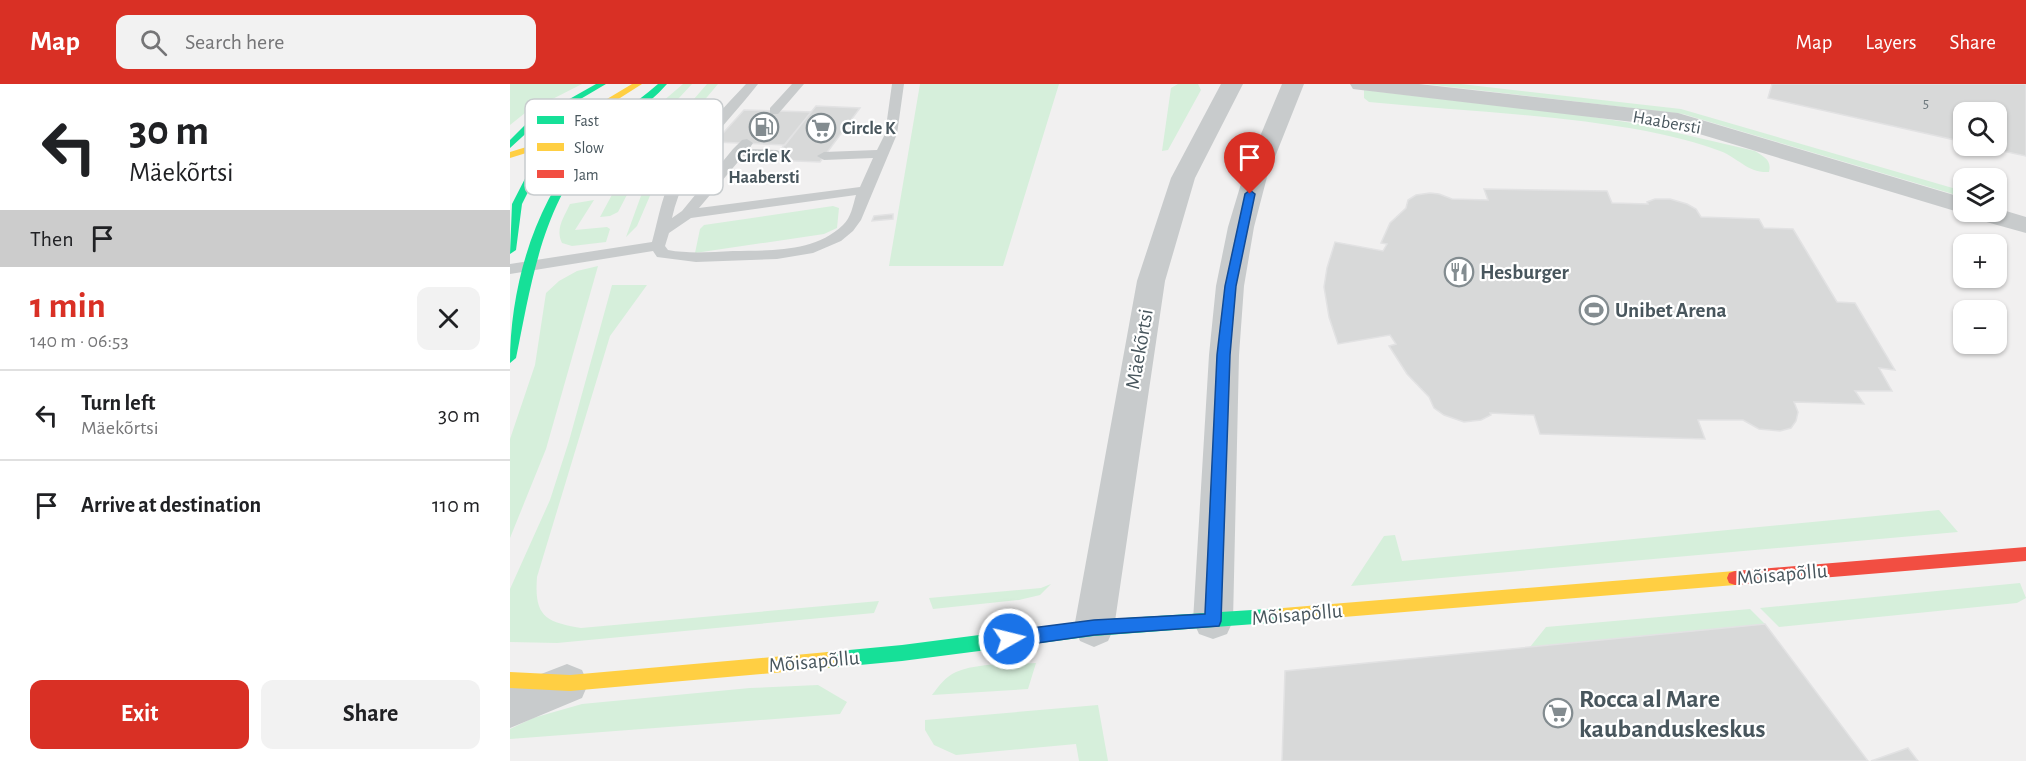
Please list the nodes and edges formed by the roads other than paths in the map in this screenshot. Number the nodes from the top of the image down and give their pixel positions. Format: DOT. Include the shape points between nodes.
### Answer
graph roads {
  1 [pos="602,84"];
  2 [pos="638,84"];
  3 [pos="663,84"];
  4 [pos="752,84"];
  5 [pos="798,84"];
  6 [pos="898,84"];
  7 [pos="1233,84"];
  8 [pos="1293,84"];
  9 [pos="1361,84"];
  10 [pos="647,98"];
  11 [pos="576,99"];
  12 [pos="616,99"];
  13 [pos="774,111"];
  14 [pos="723,116"];
  15 [pos="525,129"];
  16 [pos="513,138"];
  17 [pos="525,150"];
  18 [pos="883,153"];
  19 [pos="777,154"];
  20 [pos="510,155"];
  21 [pos="824,156"];
  22 [pos="723,172"];
  23 [pos="525,188"];
  24 [pos="865,190"];
  25 [pos="555,195"];
  26 [pos="671,195"];
  27 [pos="703,195"];
  28 [pos="1953,203"];
  29 [pos="687,214"];
  30 [pos="2007,220"];
  31 [pos="2026,225"];
  32 [pos="660,238"];
  33 [pos="510,250"];
  34 [pos="530,266"];
  35 [pos="510,270"];
  36 [pos="510,358"];
  37 [pos="2026,554"];
  38 [pos="1213,621"];
  39 [pos="1094,628"];
  40 [pos="510,680"];
  41 [pos="570,683"];
  42 [pos="510,707"];
  1 -- 11 [label="main road"];
  2 -- 12 [label="main road"];
  3 -- 10 [label="main road"];
  4 -- 14 [label="lane"];
  5 -- 13 [label="lane"];
  6 -- 18 [label="lane" via="891,134"];
  7 -- 39 [label="street, Mäekõrtsi" via="1183,178 1151,281"];
  8 -- 38 [label="street" via="1255,177 1230,286"];
  9 -- 28 [label="street, Haabersti" via="1678,120"];
  15 -- 16 [label="main road"];
  17 -- 20 [label="main road"];
  18 -- 21 [label="lane"];
  18 -- 24 [label="lane"];
  19 -- 22 [label="lane" via="743,148"];
  23 -- 33 [label="main road" via="517,204"];
  24 -- 29 [label="lane"];
  24 -- 32 [label="lane" via="851,226 835,240 813,248 777,254 679,258 662,254"];
  25 -- 34 [label="main road" via="537,237"];
  26 -- 32 [label="lane"];
  27 -- 29 [label="lane"];
  29 -- 32 [label="lane"];
  30 -- 31 [label="street"];
  32 -- 34 [label="lane"];
  34 -- 35 [label="lane"];
  34 -- 36 [label="main road"];
  37 -- 38 [label="main road, Mõisapõllu"];
  38 -- 39 [label="main road, Mõisapõllu"];
  39 -- 41 [label="main road, Mõisapõllu" via="902,653"];
  40 -- 41 [label="main road, Mõisapõllu"];
  41 -- 42 [label="street, Mõisapõllu"];
}
